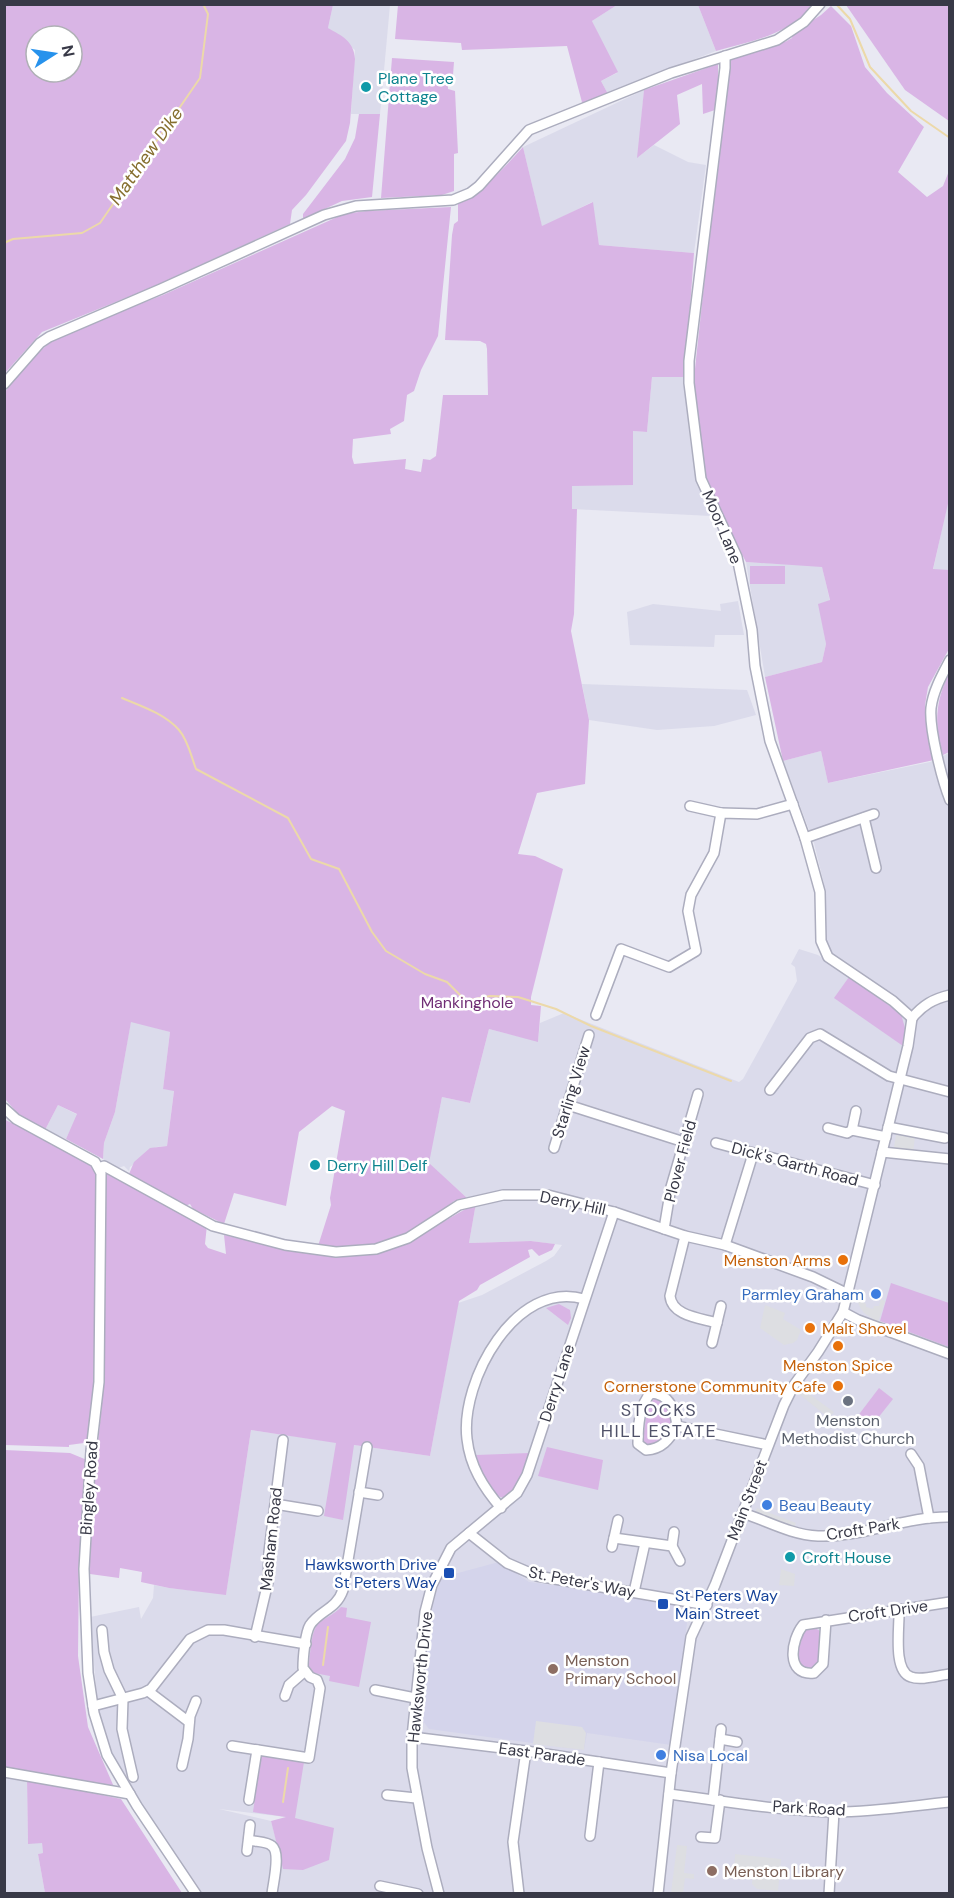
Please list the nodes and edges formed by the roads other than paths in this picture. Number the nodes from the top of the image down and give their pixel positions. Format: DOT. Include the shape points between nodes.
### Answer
graph roads {
  1 [pos="820,4"];
  2 [pos="725,56"];
  3 [pos="4,384"];
  4 [pos="950,660"];
  5 [pos="950,800"];
  6 [pos="793,804"];
  7 [pos="690,806"];
  8 [pos="721,813"];
  9 [pos="874,814"];
  10 [pos="864,818"];
  11 [pos="805,837"];
  12 [pos="876,868"];
  13 [pos="950,995"];
  14 [pos="596,1015"];
  15 [pos="912,1018"];
  16 [pos="589,1035"];
  17 [pos="900,1079"];
  18 [pos="770,1090"];
  19 [pos="950,1092"];
  20 [pos="698,1094"];
  21 [pos="568,1105"];
  22 [pos="4,1108"];
  23 [pos="856,1111"];
  24 [pos="828,1128"];
  25 [pos="852,1130"];
  26 [pos="887,1132"];
  27 [pos="945,1138"];
  28 [pos="684,1142"];
  29 [pos="716,1143"];
  30 [pos="554,1148"];
  31 [pos="882,1152"];
  32 [pos="753,1154"];
  33 [pos="950,1159"];
  34 [pos="99,1168"];
  35 [pos="875,1185"];
  36 [pos="614,1212"];
  37 [pos="664,1229"];
  38 [pos="685,1236"];
  39 [pos="725,1245"];
  40 [pos="848,1294"];
  41 [pos="584,1299"];
  42 [pos="721,1306"];
  43 [pos="843,1312"];
  44 [pos="717,1323"];
  45 [pos="711,1343"];
  46 [pos="950,1354"];
  47 [pos="677,1426"];
  48 [pos="283,1440"];
  49 [pos="768,1445"];
  50 [pos="367,1447"];
  51 [pos="911,1454"];
  52 [pos="359,1492"];
  53 [pos="378,1495"];
  54 [pos="275,1504"];
  55 [pos="501,1508"];
  56 [pos="318,1511"];
  57 [pos="743,1513"];
  58 [pos="950,1517"];
  59 [pos="929,1518"];
  60 [pos="618,1520"];
  61 [pos="674,1532"];
  62 [pos="469,1533"];
  63 [pos="645,1543"];
  64 [pos="672,1546"];
  65 [pos="680,1561"];
  66 [pos="634,1592"];
  67 [pos="950,1602"];
  68 [pos="707,1605"];
  69 [pos="899,1609"];
  70 [pos="826,1620"];
  71 [pos="102,1630"];
  72 [pos="255,1637"];
  73 [pos="306,1644"];
  74 [pos="305,1671"];
  75 [pos="950,1674"];
  76 [pos="375,1690"];
  77 [pos="148,1691"];
  78 [pos="285,1696"];
  79 [pos="415,1698"];
  80 [pos="123,1699"];
  81 [pos="196,1701"];
  82 [pos="93,1706"];
  83 [pos="189,1722"];
  84 [pos="721,1729"];
  85 [pos="412,1737"];
  86 [pos="720,1739"];
  87 [pos="737,1742"];
  88 [pos="232,1746"];
  89 [pos="257,1750"];
  90 [pos="526,1750"];
  91 [pos="599,1762"];
  92 [pos="182,1766"];
  93 [pos="4,1772"];
  94 [pos="671,1773"];
  95 [pos="132,1777"];
  96 [pos="130,1794"];
  97 [pos="669,1794"];
  98 [pos="387,1795"];
  99 [pos="416,1798"];
  100 [pos="249,1800"];
  101 [pos="716,1800"];
  102 [pos="950,1802"];
  103 [pos="834,1812"];
  104 [pos="250,1825"];
  105 [pos="590,1836"];
  106 [pos="701,1837"];
  107 [pos="249,1840"];
  108 [pos="247,1851"];
  109 [pos="380,1886"];
  110 [pos="196,1893"];
  111 [pos="272,1893"];
  112 [pos="418,1893"];
  113 [pos="439,1893"];
  114 [pos="519,1893"];
  115 [pos="658,1893"];
  116 [pos="829,1893"];
  1 -- 2 [label="street" via="804,22 777,40"];
  2 -- 3 [label="street" via="671,73 529,130 479,186 453,200 340,209 63,330 40,343"];
  2 -- 6 [label="street, Moor Lane" via="689,383 701,479 737,557 770,741"];
  4 -- 5 [label="street" via="930,710"];
  6 -- 8 [label="street" via="757,814"];
  6 -- 11 [label="street, Moor Lane"];
  7 -- 8 [label="street"];
  8 -- 14 [label="street" via="714,853 688,911 696,951 669,967 621,950"];
  9 -- 10 [label="street"];
  10 -- 11 [label="street"];
  10 -- 12 [label="street"];
  11 -- 15 [label="street, Moor Lane" via="820,892 821,941 828,957"];
  13 -- 15 [label="street" via="932,999"];
  15 -- 17 [label="street, Main Street"];
  16 -- 21 [label="street, Starling View"];
  17 -- 18 [label="street" via="820,1034 810,1038"];
  17 -- 19 [label="street"];
  17 -- 26 [label="street, Main Street"];
  20 -- 28 [label="street, Plover Field"];
  21 -- 28 [label="street"];
  21 -- 30 [label="street, Starling View"];
  22 -- 34 [label="street"];
  23 -- 25 [label="street"];
  24 -- 25 [label="street" via="847,1133"];
  25 -- 26 [label="street"];
  26 -- 27 [label="street"];
  26 -- 31 [label="street, Main Street"];
  28 -- 37 [label="street, Plover Field"];
  29 -- 32 [label="street, Dick's Garth Road"];
  31 -- 33 [label="street"];
  31 -- 35 [label="street, Main Street"];
  32 -- 35 [label="street, Dick's Garth Road"];
  32 -- 39 [label="street"];
  34 -- 36 [label="street, Derry Hill" via="104,1167 213,1226 285,1245 336,1252 376,1249 408,1238 459,1205 503,1195 548,1195"];
  34 -- 82 [label="street, Bingley Road" via="99,1382 84,1569 86,1653"];
  35 -- 40 [label="street, Main Street"];
  36 -- 37 [label="street, Derry Hill"];
  36 -- 41 [label="street, Derry Lane"];
  37 -- 38 [label="street, Derry Hill"];
  38 -- 39 [label="street, Derry Hill"];
  38 -- 44 [label="street" via="671,1304 677,1310"];
  39 -- 40 [label="street, Derry Hill"];
  40 -- 43 [label="street, Main Street"];
  41 -- 55 [label="street, Derry Lane" via="527,1475"];
  41 -- 55 [label="street" via="552,1299 525,1311 500,1336 483,1366 470,1403 466,1436 478,1476"];
  42 -- 44 [label="street"];
  43 -- 46 [label="street"];
  43 -- 49 [label="street, Main Street" via="794,1385"];
  44 -- 45 [label="street"];
  47 -- 47 [label="street" via="675,1411 666,1398 651,1393 645,1399 638,1443 646,1450 655,1449 671,1437"];
  47 -- 49 [label="street"];
  48 -- 54 [label="street, Masham Road"];
  49 -- 57 [label="street, Main Street"];
  50 -- 52 [label="street"];
  51 -- 59 [label="street" via="919,1466"];
  52 -- 53 [label="street"];
  52 -- 73 [label="street" via="340,1597 310,1625"];
  54 -- 56 [label="street"];
  54 -- 72 [label="street, Masham Road" via="268,1582"];
  55 -- 62 [label="street, Derry Lane"];
  57 -- 59 [label="street, Croft Park" via="815,1536 847,1534"];
  57 -- 68 [label="street, Main Street"];
  58 -- 59 [label="street, Croft Park"];
  60 -- 63 [label="street" via="613,1543"];
  61 -- 64 [label="street"];
  62 -- 66 [label="street, St. Peter's Way" via="507,1563 537,1576"];
  62 -- 79 [label="street, Hawksworth Drive" via="451,1548 432,1585 425,1611"];
  63 -- 64 [label="street"];
  63 -- 66 [label="street"];
  64 -- 65 [label="street"];
  66 -- 68 [label="street, St. Peter's Way"];
  67 -- 69 [label="street, Croft Drive"];
  68 -- 94 [label="street, Main Street" via="692,1637"];
  69 -- 70 [label="street, Croft Drive"];
  69 -- 75 [label="street" via="899,1657 904,1673 918,1678"];
  70 -- 70 [label="street, Croft Drive" via="800,1628 792,1656 795,1667 803,1672 821,1669"];
  71 -- 80 [label="street" via="109,1670"];
  72 -- 73 [label="street"];
  72 -- 77 [label="street" via="214,1629 195,1635"];
  73 -- 74 [label="street"];
  74 -- 78 [label="street" via="289,1685"];
  74 -- 89 [label="street" via="317,1680 320,1688 309,1758"];
  76 -- 79 [label="street"];
  77 -- 80 [label="street"];
  77 -- 83 [label="street"];
  79 -- 85 [label="street, Hawksworth Drive"];
  80 -- 82 [label="street"];
  80 -- 95 [label="street" via="122,1729"];
  81 -- 83 [label="street"];
  82 -- 96 [label="street, Bingley Road" via="101,1741"];
  83 -- 92 [label="street"];
  84 -- 86 [label="street"];
  85 -- 90 [label="street, East Parade"];
  85 -- 99 [label="street, Hawksworth Drive"];
  86 -- 87 [label="street"];
  86 -- 101 [label="street"];
  88 -- 89 [label="street"];
  89 -- 100 [label="street"];
  90 -- 91 [label="street, East Parade"];
  90 -- 114 [label="street" via="513,1842"];
  91 -- 94 [label="street, East Parade"];
  91 -- 105 [label="street"];
  93 -- 96 [label="street"];
  94 -- 97 [label="street, Main Street"];
  96 -- 110 [label="street, Bingley Road"];
  97 -- 101 [label="street, Park Road"];
  97 -- 115 [label="street, Main Street"];
  98 -- 99 [label="street"];
  99 -- 113 [label="street, Hawksworth Drive"];
  101 -- 103 [label="street, Park Road"];
  101 -- 106 [label="street" via="715,1838"];
  102 -- 103 [label="street, Park Road"];
  103 -- 116 [label="street"];
  104 -- 107 [label="street"];
  107 -- 108 [label="street"];
  107 -- 111 [label="street" via="270,1844 275,1849"];
  109 -- 112 [label="street"];
}
